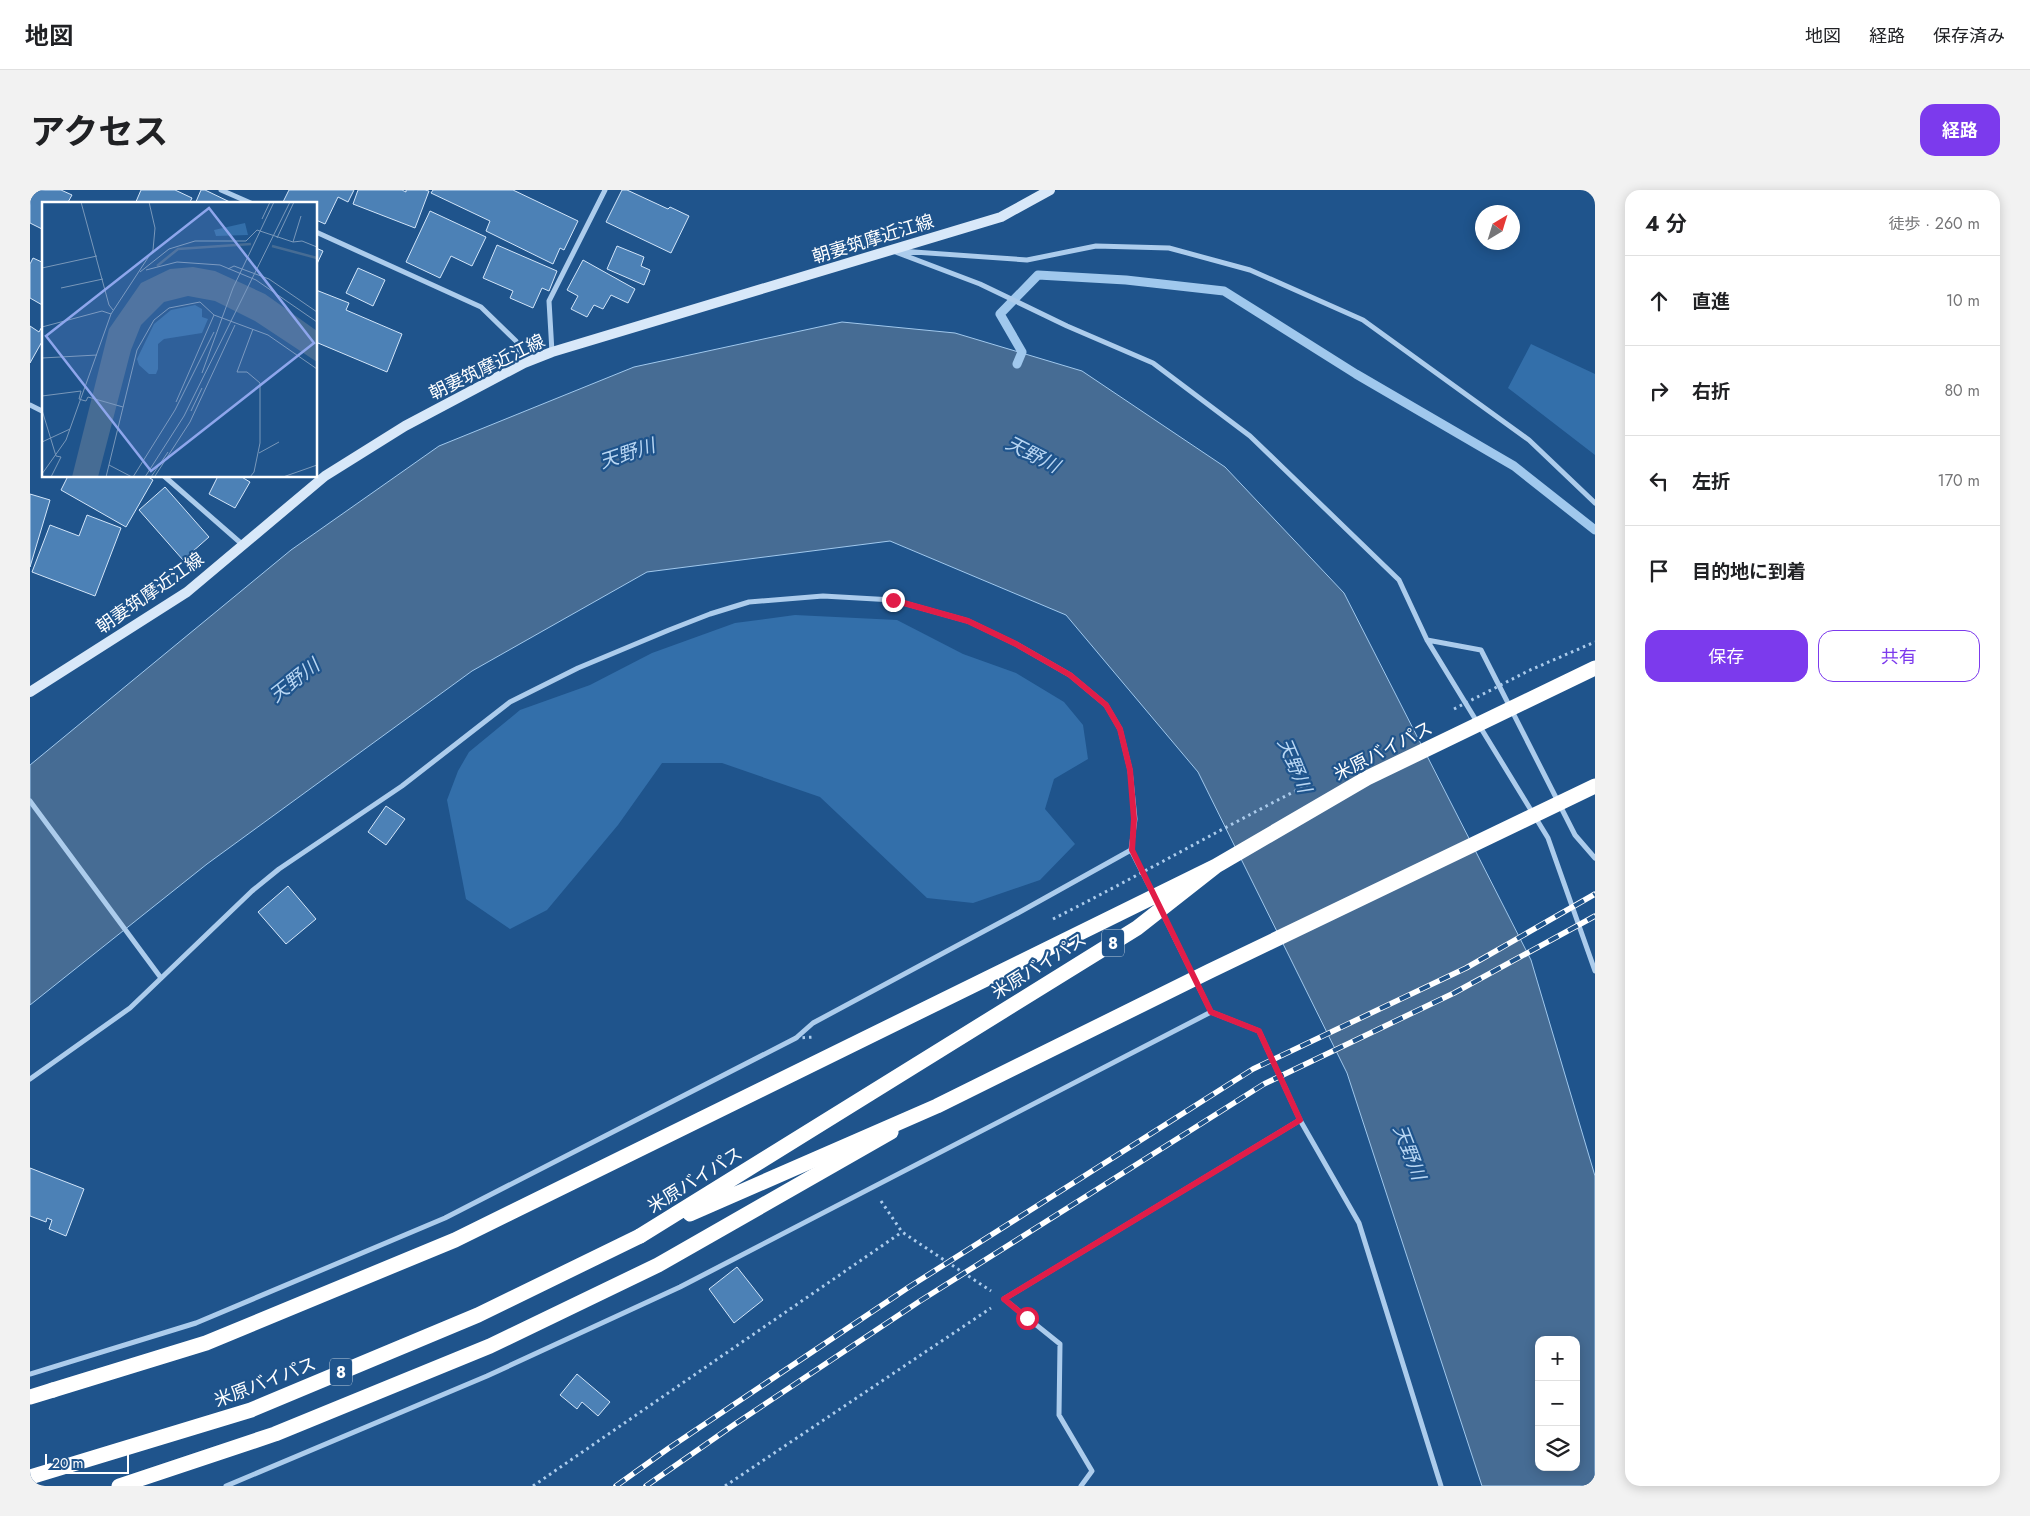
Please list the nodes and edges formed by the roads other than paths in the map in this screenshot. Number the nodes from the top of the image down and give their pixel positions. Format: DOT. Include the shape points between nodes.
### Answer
graph roads {
  1 [pos="221,190"];
  2 [pos="605,190"];
  3 [pos="1050,190"];
  4 [pos="248,202"];
  5 [pos="318,233"];
  6 [pos="893,251"];
  7 [pos="552,352"];
  8 [pos="524,363"];
  9 [pos="30,405"];
  10 [pos="42,411"];
  11 [pos="166,478"];
  12 [pos="1595,503"];
  13 [pos="243,545"];
  14 [pos="1427,640"];
  15 [pos="1595,668"];
  16 [pos="30,692"];
  17 [pos="1595,786"];
  18 [pos="30,801"];
  19 [pos="1132,850"];
  20 [pos="1595,858"];
  21 [pos="1216,866"];
  22 [pos="1595,971"];
  23 [pos="161,978"];
  24 [pos="1211,1012"];
  25 [pos="30,1079"];
  26 [pos="938,1106"];
  27 [pos="1300,1120"];
  28 [pos="640,1236"];
  29 [pos="30,1374"];
  30 [pos="30,1397"];
  31 [pos="30,1477"];
  32 [pos="118,1486"];
  33 [pos="226,1486"];
  34 [pos="1081,1486"];
  35 [pos="1441,1486"];
  1 -- 4 [label="street"];
  2 -- 7 [label="street" via="549,301"];
  3 -- 6 [label="main road, 朝妻筑摩近江線" via="1001,217"];
  5 -- 8 [label="street" via="481,307 516,341"];
  6 -- 7 [label="main road, 朝妻筑摩近江線"];
  6 -- 12 [label="street" via="1027,260 1096,246 1169,248 1250,270 1363,320 1529,440"];
  6 -- 14 [label="street" via="980,284 1154,363 1250,436 1399,580"];
  7 -- 8 [label="main road, 朝妻筑摩近江線"];
  8 -- 13 [label="main road, 朝妻筑摩近江線" via="405,426 325,476"];
  9 -- 10 [label="street"];
  11 -- 13 [label="street"];
  13 -- 16 [label="main road, 朝妻筑摩近江線" via="187,592"];
  14 -- 20 [label="street" via="1481,650 1575,835"];
  14 -- 22 [label="street" via="1548,838"];
  15 -- 21 [label="highway, 米原バイパス / 8, bridge" via="1367,778"];
  17 -- 26 [label="highway, 米原バイパス / 8, bridge"];
  18 -- 23 [label="street"];
  19 -- 23 [label="street" via="1134,819 1130,770 1120,729 1106,705 1070,675 968,621 893,600 823,596 749,602 650,637 510,702 402,786 252,890"];
  19 -- 24 [label="street"];
  19 -- 29 [label="street" via="813,1023 796,1038 445,1218 196,1323"];
  21 -- 28 [label="highway, 米原バイパス / 8, bridge" via="1137,928"];
  21 -- 30 [label="highway, bridge" via="455,1240 206,1343"];
  23 -- 25 [label="street" via="130,1008"];
  24 -- 27 [label="street" via="1259,1031"];
  24 -- 33 [label="street" via="680,1287 505,1368"];
  26 -- 28 [label="highway, 米原バイパス / 8, bridge"];
  26 -- 32 [label="highway, bridge" via="658,1265 490,1346 275,1434"];
  27 -- 34 [label="street" via="1004,1299 1060,1344 1059,1414 1092,1471"];
  27 -- 35 [label="street" via="1358,1223"];
  28 -- 31 [label="highway, 米原バイパス / 8" via="478,1315 251,1410"];
}
